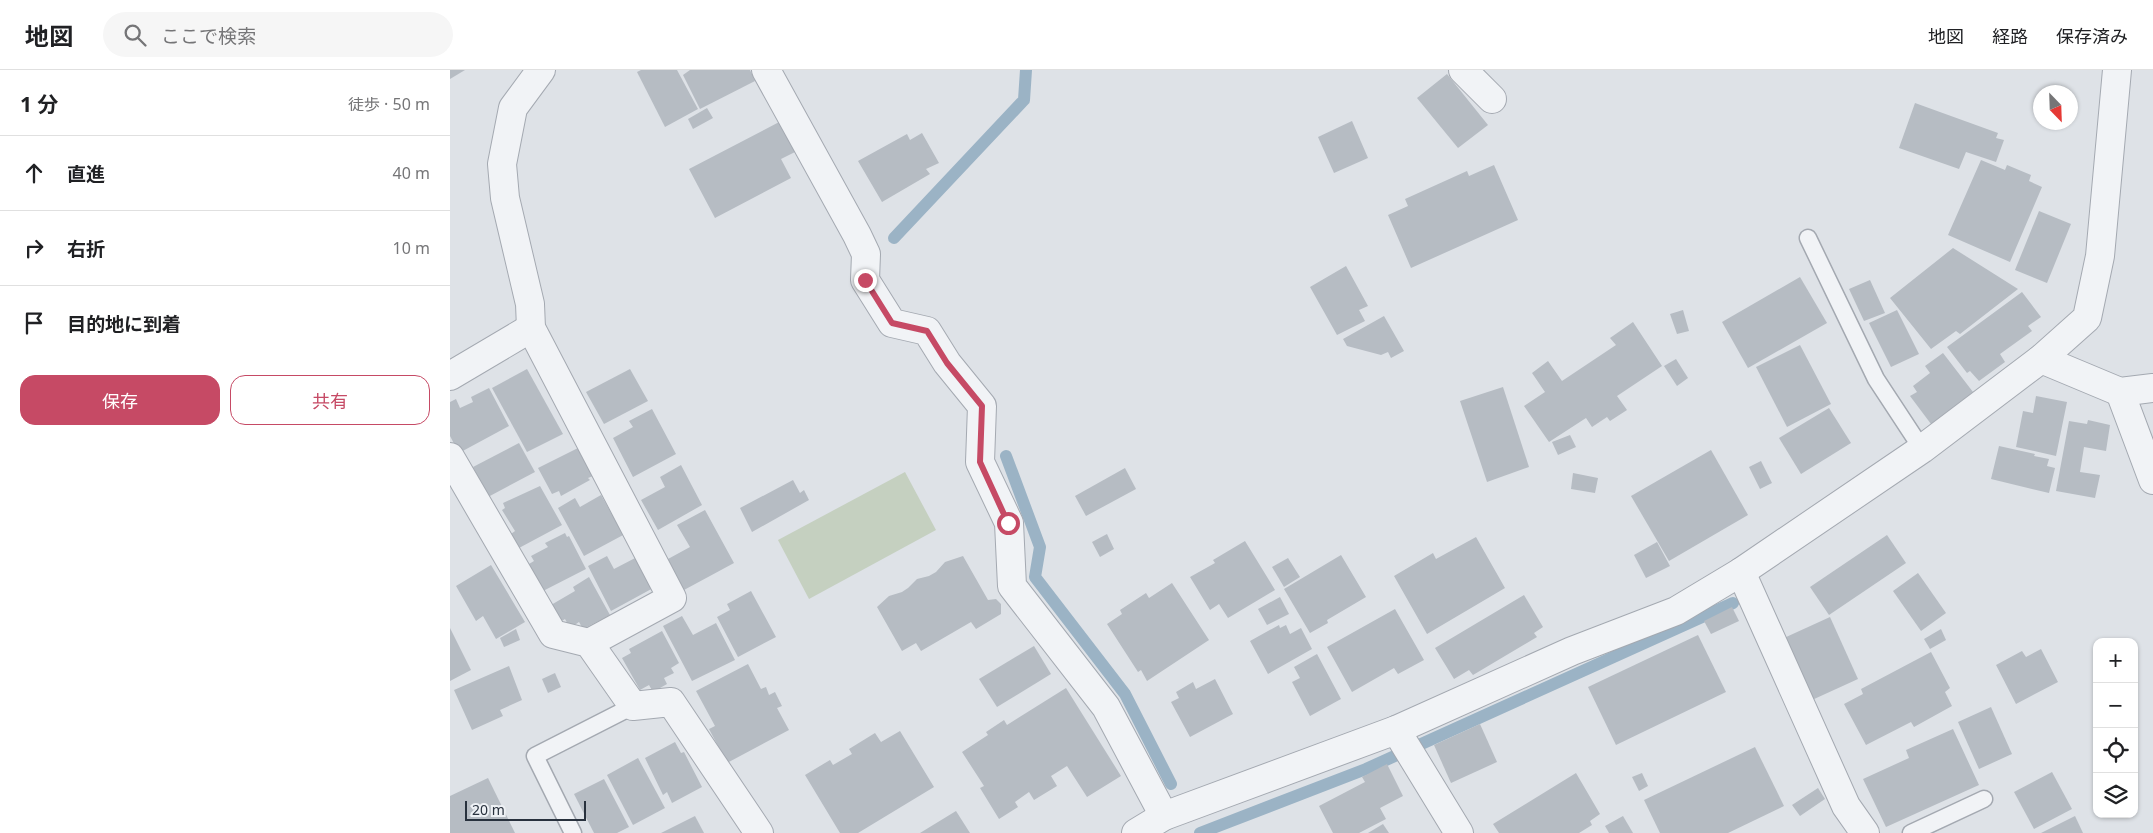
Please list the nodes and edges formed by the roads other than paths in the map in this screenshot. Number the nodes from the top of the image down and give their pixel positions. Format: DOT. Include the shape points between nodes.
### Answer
graph roads {
  1 [pos="541,70"];
  2 [pos="766,70"];
  3 [pos="1463,70"];
  4 [pos="2117,70"];
  5 [pos="1492,99"];
  6 [pos="1808,238"];
  7 [pos="532,328"];
  8 [pos="2042,359"];
  9 [pos="450,376"];
  10 [pos="2153,388"];
  11 [pos="2120,392"];
  12 [pos="1922,449"];
  13 [pos="450,457"];
  14 [pos="2153,480"];
  15 [pos="1741,572"];
  16 [pos="589,643"];
  17 [pos="633,706"];
  18 [pos="1396,730"];
  19 [pos="1984,799"];
  20 [pos="1164,816"];
  21 [pos="573,833"];
  22 [pos="759,833"];
  23 [pos="1136,833"];
  24 [pos="1459,833"];
  25 [pos="1864,833"];
  26 [pos="1911,833"];
  1 -- 7 [label="street" via="512,108 502,164 505,198 530,304"];
  2 -- 20 [label="street" via="866,254 865,280 892,323 927,331 947,363 982,406 980,462 1008,523 1012,586 1106,707"];
  3 -- 5 [label="street"];
  4 -- 8 [label="street" via="2100,256 2087,318"];
  6 -- 12 [label="lane" via="1876,379"];
  7 -- 9 [label="street"];
  7 -- 16 [label="street" via="672,598"];
  8 -- 11 [label="street"];
  8 -- 12 [label="street"];
  10 -- 11 [label="street"];
  11 -- 14 [label="street"];
  12 -- 15 [label="street"];
  13 -- 16 [label="street" via="553,634"];
  15 -- 18 [label="street" via="1676,610 1572,651"];
  15 -- 25 [label="street" via="1846,806"];
  16 -- 17 [label="street"];
  17 -- 21 [label="lane" via="535,756"];
  17 -- 22 [label="street" via="670,702"];
  18 -- 20 [label="street"];
  18 -- 24 [label="street"];
  19 -- 26 [label="lane"];
  20 -- 23 [label="street"];
}
